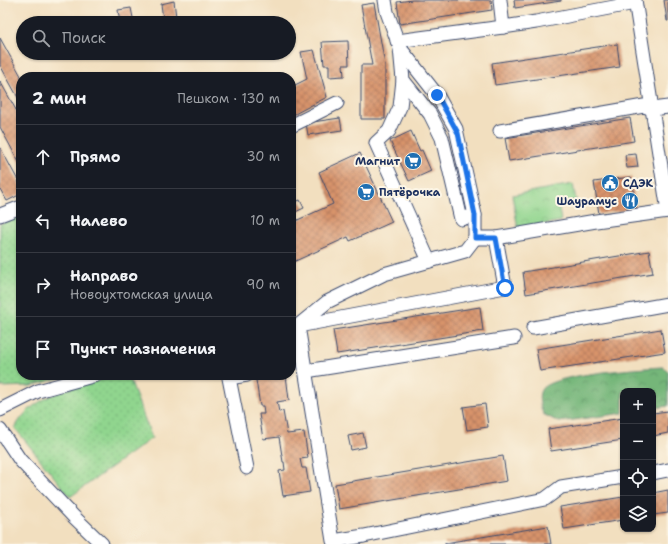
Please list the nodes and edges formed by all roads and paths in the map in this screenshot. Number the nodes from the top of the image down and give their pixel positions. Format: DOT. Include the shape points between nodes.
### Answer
graph roads {
  1 [pos="385,0"];
  2 [pos="500,0"];
  3 [pos="635,1"];
  4 [pos="503,27"];
  5 [pos="399,45"];
  6 [pos="404,80"];
  7 [pos="337,103"];
  8 [pos="668,107"];
  9 [pos="652,109"];
  10 [pos="296,124"];
  11 [pos="500,131"];
  12 [pos="16,209"];
  13 [pos="668,211"];
  14 [pos="0,215"];
  15 [pos="475,215"];
  16 [pos="475,238"];
  17 [pos="496,238"];
  18 [pos="429,262"];
  19 [pos="668,304"];
  20 [pos="296,325"];
  21 [pos="296,326"];
  22 [pos="533,328"];
  23 [pos="296,330"];
  24 [pos="514,338"];
  25 [pos="306,370"];
  26 [pos="78,380"];
  27 [pos="229,380"];
  28 [pos="0,410"];
  29 [pos="0,430"];
  30 [pos="248,468"];
  31 [pos="668,470"];
  32 [pos="656,472"];
  33 [pos="620,477"];
  34 [pos="102,544"];
  1 -- 5 [label="street"];
  2 -- 4 [label="street"];
  3 -- 4 [label="street"];
  3 -- 9 [label="street"];
  4 -- 5 [label="street"];
  5 -- 6 [label="street"];
  5 -- 15 [label="street" via="437,95 456,129"];
  6 -- 15 [label="street" via="430,114 442,138 461,219"];
  6 -- 18 [label="street" via="400,107 389,131 376,143"];
  7 -- 10 [label="street"];
  8 -- 9 [label="street"];
  9 -- 11 [label="street" via="644,106"];
  9 -- 13 [label="street"];
  12 -- 14 [label="street"];
  13 -- 17 [label="street"];
  15 -- 16 [label="street"];
  16 -- 17 [label="street"];
  16 -- 18 [label="street" via="465,251"];
  17 -- 21 [label="street" via="505,288"];
  18 -- 20 [label="street" via="384,274 327,302"];
  19 -- 22 [label="street"];
  23 -- 25 [label="street"];
  24 -- 25 [label="street"];
  25 -- 33 [label="street" via="334,541 545,499 561,487"];
  26 -- 28 [label="street" via="38,391"];
  27 -- 30 [label="street"];
  29 -- 34 [label="street" via="20,460"];
  31 -- 32 [label="street"];
}
